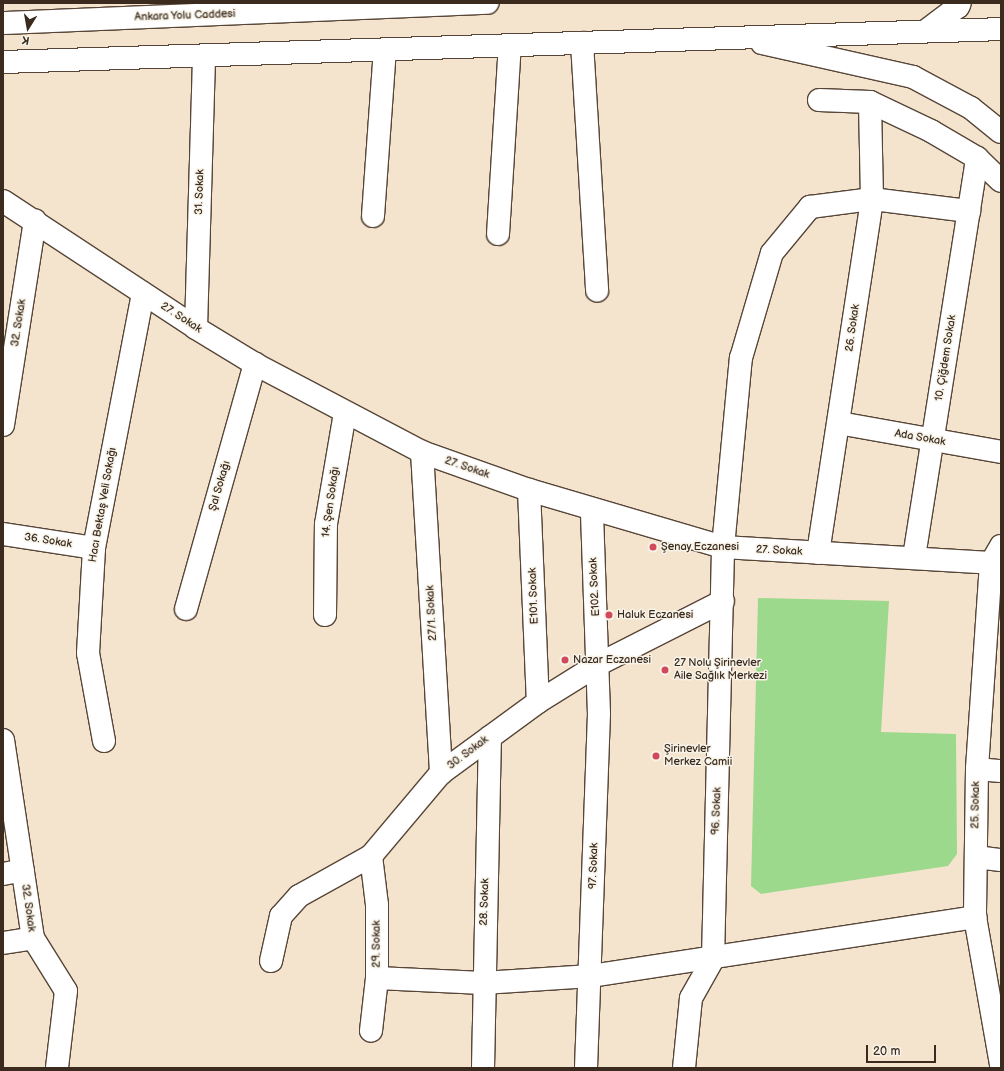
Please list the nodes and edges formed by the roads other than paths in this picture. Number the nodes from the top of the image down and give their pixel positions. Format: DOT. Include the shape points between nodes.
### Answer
graph roads {
  1 [pos="488,3"];
  2 [pos="960,3"];
  3 [pos="3,23"];
  4 [pos="1001,29"];
  5 [pos="927,30"];
  6 [pos="734,37"];
  7 [pos="582,42"];
  8 [pos="510,45"];
  9 [pos="385,50"];
  10 [pos="204,57"];
  11 [pos="3,62"];
  12 [pos="819,100"];
  13 [pos="870,102"];
  14 [pos="1001,132"];
  15 [pos="977,158"];
  16 [pos="1001,181"];
  17 [pos="872,198"];
  18 [pos="3,201"];
  19 [pos="969,211"];
  20 [pos="373,216"];
  21 [pos="35,220"];
  22 [pos="498,234"];
  23 [pos="597,291"];
  24 [pos="143,294"];
  25 [pos="196,328"];
  26 [pos="255,364"];
  27 [pos="345,413"];
  28 [pos="839,423"];
  29 [pos="3,425"];
  30 [pos="933,440"];
  31 [pos="422,452"];
  32 [pos="1001,452"];
  33 [pos="529,490"];
  34 [pos="592,509"];
  35 [pos="3,534"];
  36 [pos="723,547"];
  37 [pos="94,548"];
  38 [pos="818,553"];
  39 [pos="996,554"];
  40 [pos="914,557"];
  41 [pos="723,601"];
  42 [pos="186,609"];
  43 [pos="325,615"];
  44 [pos="599,664"];
  45 [pos="538,702"];
  46 [pos="490,736"];
  47 [pos="3,740"];
  48 [pos="104,741"];
  49 [pos="977,769"];
  50 [pos="6,770"];
  51 [pos="1001,770"];
  52 [pos="441,773"];
  53 [pos="371,856"];
  54 [pos="976,858"];
  55 [pos="1001,860"];
  56 [pos="13,872"];
  57 [pos="975,917"];
  58 [pos="33,938"];
  59 [pos="3,943"];
  60 [pos="713,959"];
  61 [pos="271,961"];
  62 [pos="992,963"];
  63 [pos="590,976"];
  64 [pos="377,978"];
  65 [pos="483,983"];
  66 [pos="371,1031"];
  67 [pos="1001,1064"];
  68 [pos="57,1068"];
  69 [pos="483,1068"];
  70 [pos="586,1068"];
  71 [pos="684,1068"];
  1 -- 3 [label="main road, Ankara Yolu Caddesi"];
  2 -- 5 [label="main road"];
  4 -- 5 [label="main road"];
  5 -- 6 [label="main road"];
  6 -- 7 [label="main road"];
  6 -- 14 [label="main road" via="914,77 971,108"];
  7 -- 8 [label="main road"];
  7 -- 23 [label="main road"];
  8 -- 9 [label="main road"];
  8 -- 22 [label="main road"];
  9 -- 10 [label="main road"];
  9 -- 20 [label="main road"];
  10 -- 11 [label="main road"];
  10 -- 25 [label="main road, 31. Sokak"];
  12 -- 13 [label="main road"];
  13 -- 15 [label="main road" via="931,130"];
  13 -- 17 [label="main road, 26. Sokak"];
  15 -- 16 [label="main road"];
  15 -- 19 [label="main road, 10. Çiğdem Sokak"];
  17 -- 19 [label="main road, 96. Sokak"];
  17 -- 28 [label="main road, 26. Sokak"];
  17 -- 36 [label="main road, 96. Sokak" via="810,207 772,253 741,358"];
  18 -- 21 [label="main road, 27. Sokak"];
  19 -- 30 [label="main road, 10. Çiğdem Sokak"];
  21 -- 24 [label="main road, 27. Sokak"];
  21 -- 29 [label="main road, 32. Sokak"];
  24 -- 25 [label="main road, 27. Sokak"];
  24 -- 37 [label="main road, Hacı Bektaş Veli Sokağı"];
  25 -- 26 [label="main road, 27. Sokak"];
  26 -- 27 [label="main road, 27. Sokak"];
  26 -- 42 [label="main road, Şal Sokağı"];
  27 -- 31 [label="main road, 27. Sokak"];
  27 -- 43 [label="main road, 14. Şen Sokağı" via="326,524"];
  28 -- 30 [label="main road, Ada Sokak"];
  28 -- 38 [label="main road, 26. Sokak"];
  30 -- 32 [label="main road, Ada Sokak"];
  30 -- 40 [label="main road, 10. Çiğdem Sokak"];
  31 -- 33 [label="main road, 27. Sokak"];
  31 -- 52 [label="main road, 27/1. Sokak"];
  33 -- 34 [label="main road, 27. Sokak"];
  33 -- 45 [label="main road, E101. Sokak"];
  34 -- 36 [label="main road, 27. Sokak"];
  34 -- 44 [label="main road, E102. Sokak"];
  35 -- 37 [label="main road, 36. Sokak"];
  36 -- 38 [label="main road, 27. Sokak"];
  36 -- 41 [label="main road, 96. Sokak"];
  37 -- 48 [label="main road, Hacı Bektaş Veli Sokağı" via="88,653"];
  38 -- 40 [label="main road, 27. Sokak"];
  39 -- 40 [label="main road, 27. Sokak"];
  39 -- 49 [label="main road, 25. Sokak"];
  41 -- 44 [label="main road, 30. Sokak"];
  41 -- 60 [label="main road, 96. Sokak"];
  44 -- 45 [label="main road, 30. Sokak"];
  44 -- 63 [label="main road, 97. Sokak"];
  45 -- 46 [label="main road, 30. Sokak"];
  46 -- 52 [label="main road, 30. Sokak"];
  46 -- 65 [label="main road, 28. Sokak"];
  47 -- 50 [label="main road, 32. Sokak"];
  49 -- 51 [label="main road"];
  49 -- 54 [label="main road, 25. Sokak"];
  50 -- 56 [label="main road, 32. Sokak"];
  52 -- 53 [label="main road, 30. Sokak"];
  53 -- 61 [label="main road, 30. Sokak" via="299,896 281,916"];
  53 -- 64 [label="main road, 29. Sokak" via="376,905"];
  54 -- 55 [label="main road"];
  54 -- 57 [label="main road, 25. Sokak"];
  56 -- 58 [label="main road, 32. Sokak"];
  57 -- 60 [label="main road"];
  57 -- 62 [label="main road, 25. Sokak"];
  58 -- 59 [label="main road"];
  58 -- 68 [label="main road, 32. Sokak" via="66,991"];
  60 -- 63 [label="main road"];
  60 -- 71 [label="main road, 96. Sokak" via="692,998"];
  62 -- 67 [label="main road, 25. Sokak"];
  63 -- 65 [label="main road"];
  63 -- 70 [label="main road, 97. Sokak"];
  64 -- 65 [label="main road"];
  64 -- 66 [label="main road, 29. Sokak"];
  65 -- 69 [label="main road, 28. Sokak"];
}
